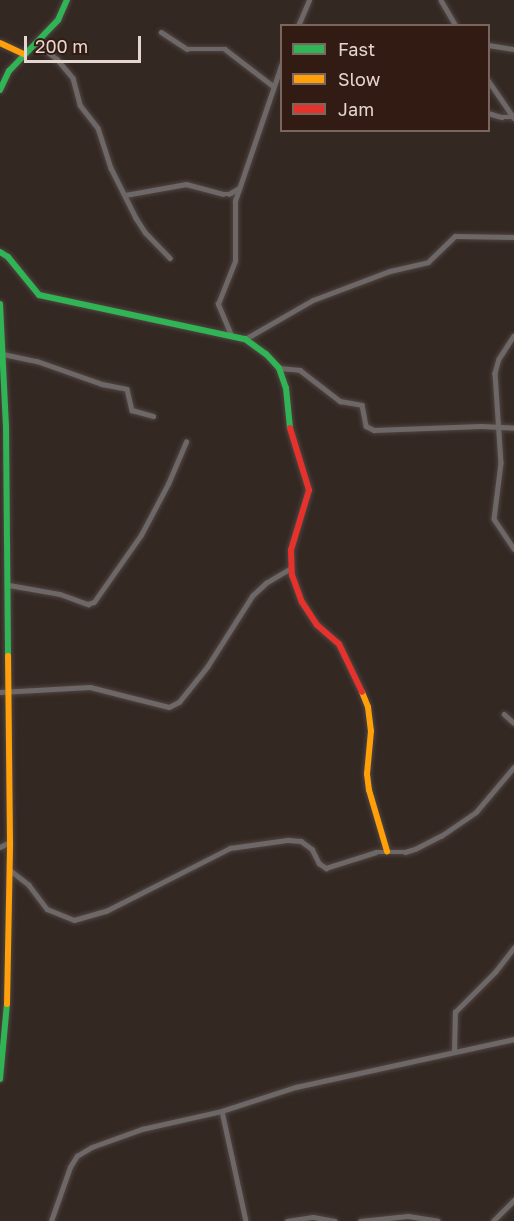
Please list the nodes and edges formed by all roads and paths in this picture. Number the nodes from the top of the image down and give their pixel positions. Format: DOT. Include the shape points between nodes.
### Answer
graph roads {
  1 [pos="67,0"];
  2 [pos="309,0"];
  3 [pos="441,0"];
  4 [pos="299,24"];
  5 [pos="455,24"];
  6 [pos="161,32"];
  7 [pos="0,43"];
  8 [pos="37,43"];
  9 [pos="490,45"];
  10 [pos="514,50"];
  11 [pos="24,54"];
  12 [pos="280,67"];
  13 [pos="490,82"];
  14 [pos="272,85"];
  15 [pos="0,90"];
  16 [pos="490,113"];
  17 [pos="513,117"];
  18 [pos="239,188"];
  19 [pos="125,195"];
  20 [pos="514,237"];
  21 [pos="0,252"];
  22 [pos="170,258"];
  23 [pos="0,304"];
  24 [pos="231,335"];
  25 [pos="514,336"];
  26 [pos="245,339"];
  27 [pos="3,354"];
  28 [pos="279,368"];
  29 [pos="153,416"];
  30 [pos="0,420"];
  31 [pos="6,425"];
  32 [pos="498,426"];
  33 [pos="514,428"];
  34 [pos="186,441"];
  35 [pos="514,549"];
  36 [pos="291,568"];
  37 [pos="9,585"];
  38 [pos="9,691"];
  39 [pos="0,692"];
  40 [pos="504,714"];
  41 [pos="514,723"];
  42 [pos="514,767"];
  43 [pos="9,842"];
  44 [pos="0,847"];
  45 [pos="387,851"];
  46 [pos="9,869"];
  47 [pos="514,948"];
  48 [pos="514,1040"];
  49 [pos="454,1052"];
  50 [pos="0,1079"];
  51 [pos="222,1111"];
  52 [pos="514,1200"];
  53 [pos="51,1221"];
  54 [pos="246,1221"];
  55 [pos="287,1221"];
  56 [pos="335,1221"];
  57 [pos="360,1221"];
  58 [pos="438,1221"];
  59 [pos="493,1221"];
  1 -- 8 [label="main road" via="58,20"];
  2 -- 4 [label="street"];
  3 -- 5 [label="street"];
  6 -- 14 [label="street" via="187,49 225,49"];
  7 -- 11 [label="main road"];
  8 -- 11 [label="main road"];
  8 -- 19 [label="street" via="73,78 80,105 98,128"];
  9 -- 10 [label="street"];
  11 -- 15 [label="main road" via="9,71"];
  12 -- 14 [label="street"];
  13 -- 17 [label="street"];
  14 -- 18 [label="street"];
  16 -- 17 [label="street"];
  18 -- 19 [label="street" via="223,194 186,184"];
  18 -- 24 [label="street" via="235,201 236,261 218,304"];
  19 -- 22 [label="street" via="145,232"];
  20 -- 26 [label="street" via="455,236 428,262 390,271 313,300"];
  21 -- 24 [label="main road" via="46,298"];
  23 -- 27 [label="main road"];
  24 -- 26 [label="main road"];
  25 -- 32 [label="street" via="495,373"];
  26 -- 28 [label="main road"];
  27 -- 29 [label="street" via="127,389 132,410"];
  27 -- 31 [label="main road"];
  28 -- 32 [label="street" via="300,370 340,401 362,405 366,426 374,430"];
  28 -- 36 [label="main road" via="286,387 291,437 309,490 291,550"];
  30 -- 31 [label="street"];
  31 -- 37 [label="main road"];
  32 -- 33 [label="street"];
  32 -- 35 [label="street" via="501,463 494,519"];
  34 -- 37 [label="street" via="141,535 94,602 88,604 60,594"];
  36 -- 38 [label="street" via="252,596 207,667 175,705 164,707 90,687"];
  36 -- 45 [label="main road" via="302,602 317,625 339,644 368,707 369,790"];
  37 -- 38 [label="main road"];
  38 -- 39 [label="street"];
  38 -- 43 [label="main road"];
  40 -- 41 [label="street"];
  42 -- 45 [label="street" via="494,793 461,824 415,849"];
  43 -- 44 [label="street"];
  43 -- 46 [label="main road"];
  45 -- 46 [label="street" via="326,868 301,841 230,848 106,910 74,920 47,909"];
  46 -- 50 [label="main road" via="8,988"];
  47 -- 49 [label="street" via="455,1012"];
  48 -- 49 [label="street"];
  49 -- 51 [label="street" via="296,1087"];
  51 -- 53 [label="street" via="142,1129 84,1151 70,1167"];
  51 -- 54 [label="street"];
  52 -- 59 [label="street"];
  55 -- 56 [label="street" via="313,1217"];
  57 -- 58 [label="street" via="408,1216"];
}
